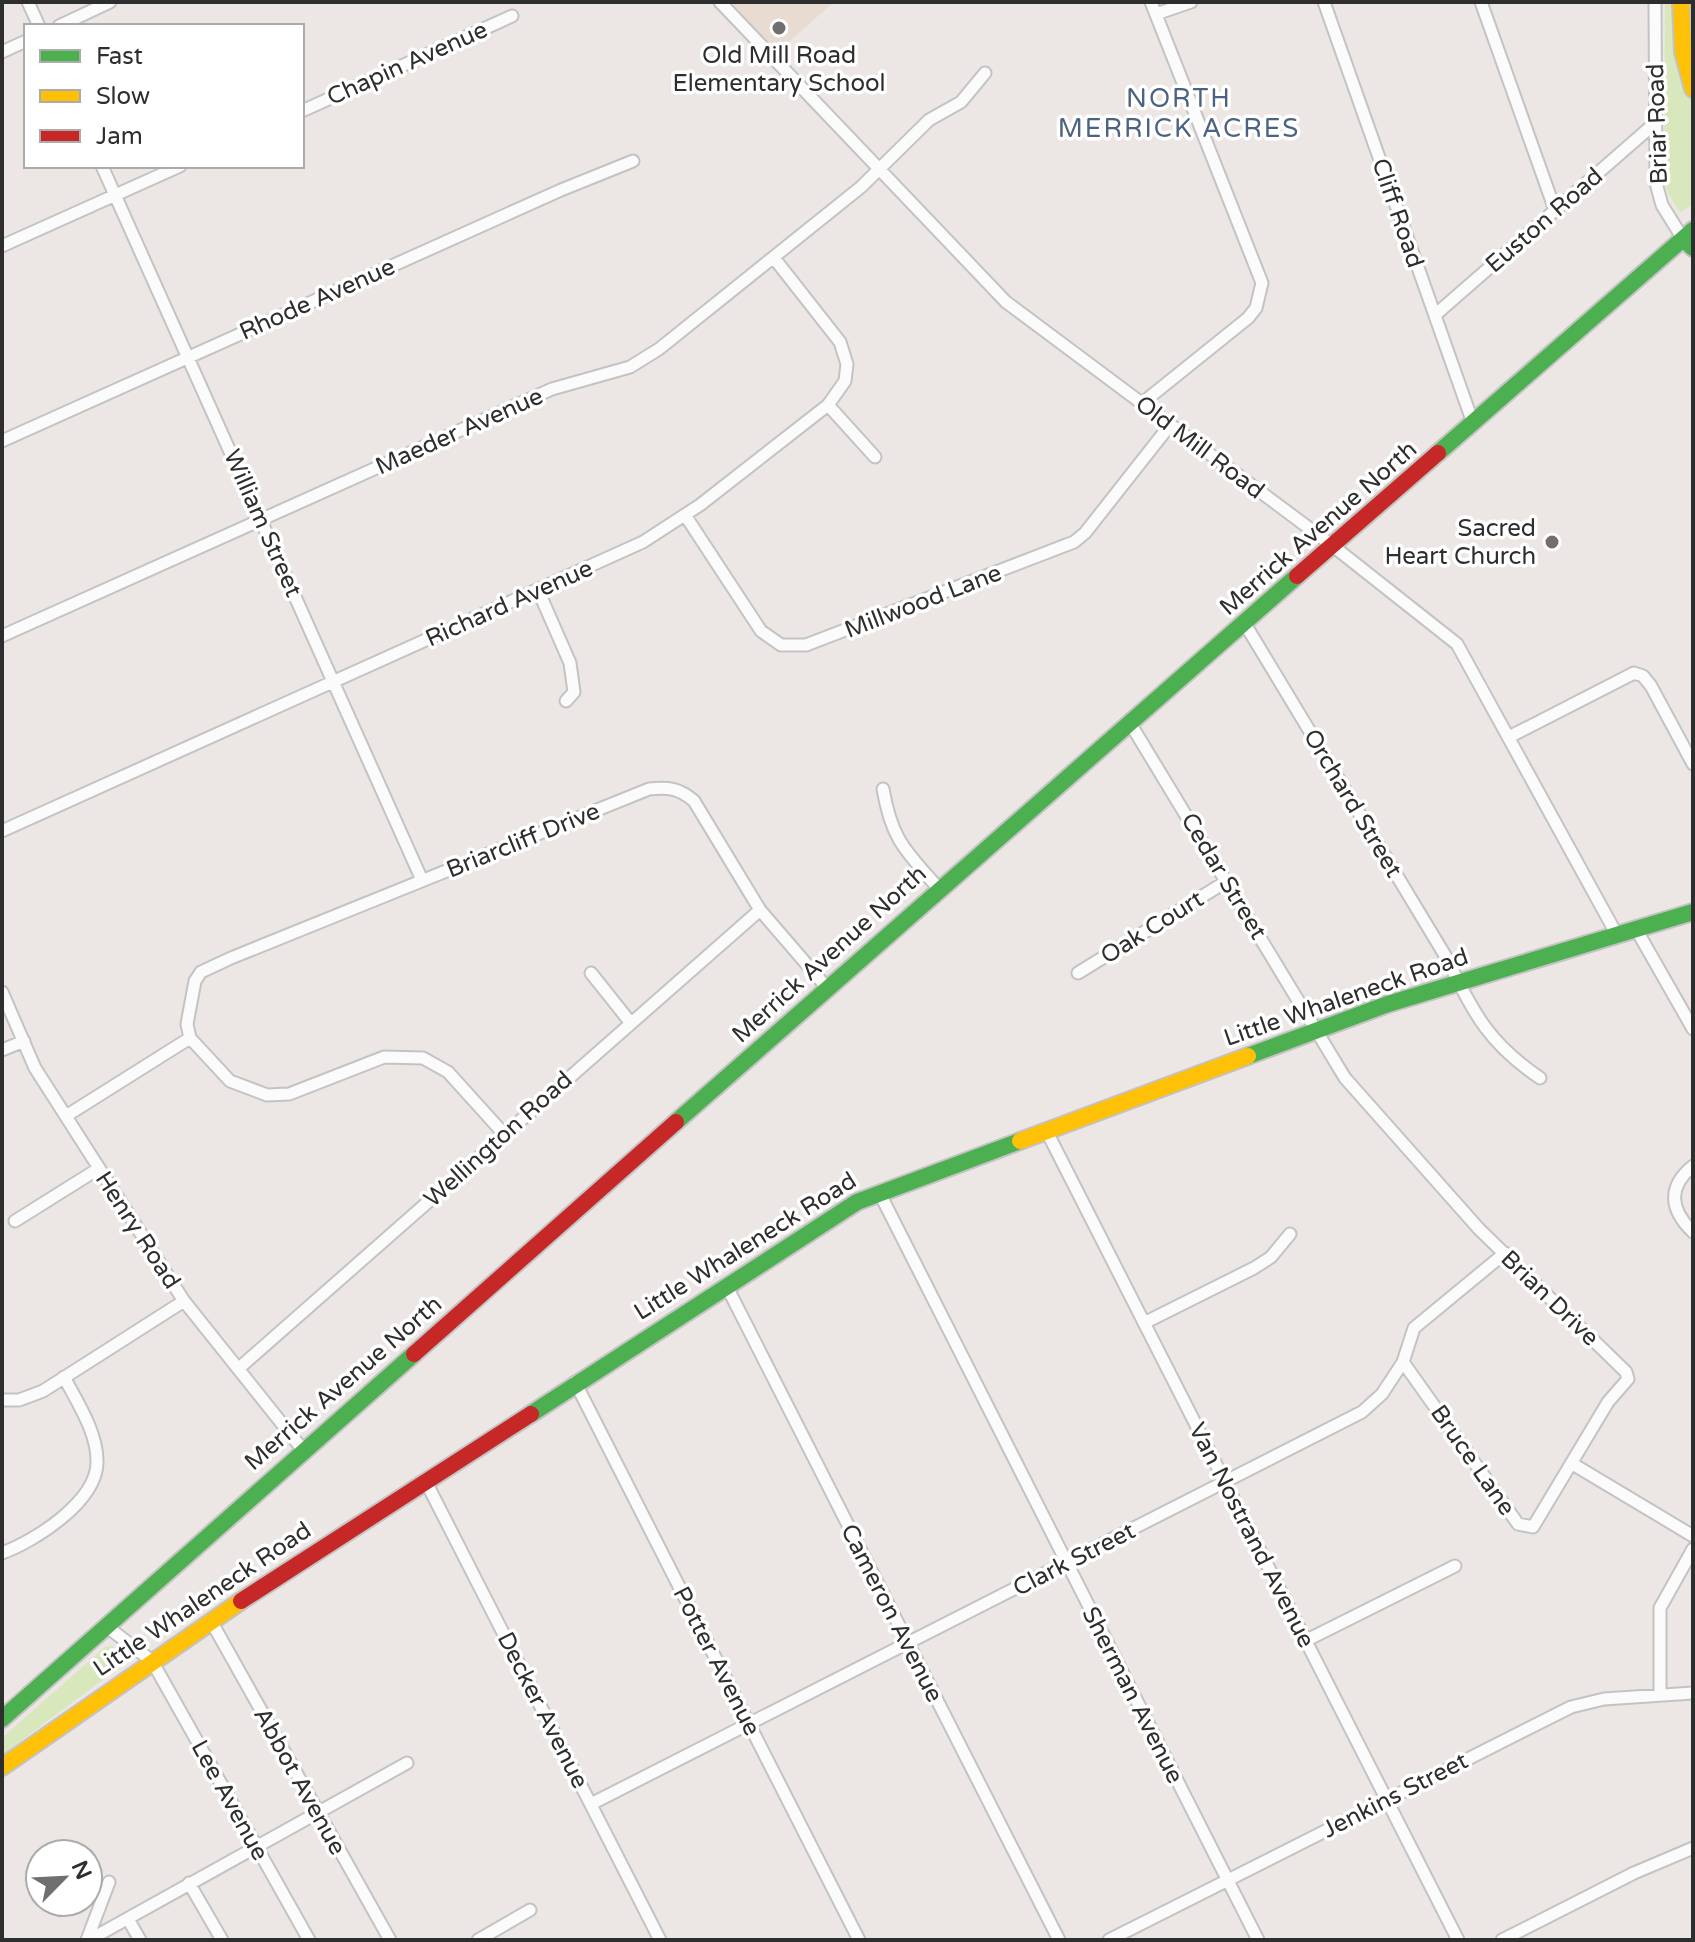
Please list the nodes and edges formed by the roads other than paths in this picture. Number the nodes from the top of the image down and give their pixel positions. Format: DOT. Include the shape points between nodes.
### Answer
graph roads {
  1 [pos="28,2"];
  2 [pos="110,2"];
  3 [pos="720,2"];
  4 [pos="1151,2"];
  5 [pos="1191,2"];
  6 [pos="1324,2"];
  7 [pos="1481,2"];
  8 [pos="1655,2"];
  9 [pos="1681,2"];
  10 [pos="1156,14"];
  11 [pos="512,16"];
  12 [pos="38,24"];
  13 [pos="63,24"];
  14 [pos="24,42"];
  15 [pos="2,52"];
  16 [pos="985,73"];
  17 [pos="1693,89"];
  18 [pos="304,110"];
  19 [pos="1654,124"];
  20 [pos="633,161"];
  21 [pos="103,168"];
  22 [pos="176,168"];
  23 [pos="878,169"];
  24 [pos="115,195"];
  25 [pos="1555,210"];
  26 [pos="1690,239"];
  27 [pos="2,246"];
  28 [pos="774,258"];
  29 [pos="1435,315"];
  30 [pos="188,358"];
  31 [pos="1141,404"];
  32 [pos="828,405"];
  33 [pos="1473,423"];
  34 [pos="1170,425"];
  35 [pos="2,441"];
  36 [pos="875,457"];
  37 [pos="685,515"];
  38 [pos="261,519"];
  39 [pos="1333,546"];
  40 [pos="538,590"];
  41 [pos="1245,624"];
  42 [pos="2,636"];
  43 [pos="334,682"];
  44 [pos="566,701"];
  45 [pos="1130,723"];
  46 [pos="1509,737"];
  47 [pos="1693,764"];
  48 [pos="883,789"];
  49 [pos="2,831"];
  50 [pos="422,880"];
  51 [pos="1227,881"];
  52 [pos="939,889"];
  53 [pos="760,910"];
  54 [pos="1693,912"];
  55 [pos="1636,929"];
  56 [pos="1617,935"];
  57 [pos="591,973"];
  58 [pos="1078,973"];
  59 [pos="1459,983"];
  60 [pos="828,989"];
  61 [pos="2,992"];
  62 [pos="630,1022"];
  63 [pos="1693,1029"];
  64 [pos="1317,1030"];
  65 [pos="190,1038"];
  66 [pos="24,1041"];
  67 [pos="2,1050"];
  68 [pos="1540,1078"];
  69 [pos="66,1116"];
  70 [pos="1046,1130"];
  71 [pos="504,1134"];
  72 [pos="1693,1166"];
  73 [pos="98,1169"];
  74 [pos="879,1192"];
  75 [pos="15,1221"];
  76 [pos="1693,1232"];
  77 [pos="1290,1234"];
  78 [pos="1505,1253"];
  79 [pos="726,1285"];
  80 [pos="184,1301"];
  81 [pos="1144,1323"];
  82 [pos="1403,1362"];
  83 [pos="238,1369"];
  84 [pos="64,1377"];
  85 [pos="575,1382"];
  86 [pos="2,1400"];
  87 [pos="303,1450"];
  88 [pos="1571,1463"];
  89 [pos="425,1480"];
  90 [pos="1225,1482"];
  91 [pos="1693,1536"];
  92 [pos="1693,1549"];
  93 [pos="2,1553"];
  94 [pos="1066,1563"];
  95 [pos="1455,1566"];
  96 [pos="211,1621"];
  97 [pos="106,1626"];
  98 [pos="1305,1641"];
  99 [pos="908,1643"];
  100 [pos="152,1661"];
  101 [pos="1693,1693"];
  102 [pos="1660,1695"];
  103 [pos="2,1719"];
  104 [pos="749,1724"];
  105 [pos="407,1763"];
  106 [pos="2,1767"];
  107 [pos="1386,1799"];
  108 [pos="591,1804"];
  109 [pos="318,1811"];
  110 [pos="255,1846"];
  111 [pos="1693,1848"];
  112 [pos="1228,1880"];
  113 [pos="109,1882"];
  114 [pos="189,1883"];
  115 [pos="530,1910"];
  116 [pos="128,1919"];
  117 [pos="88,1940"];
  118 [pos="140,1940"];
  119 [pos="222,1940"];
  120 [pos="309,1940"];
  121 [pos="390,1940"];
  122 [pos="478,1940"];
  123 [pos="660,1940"];
  124 [pos="859,1940"];
  125 [pos="1059,1940"];
  126 [pos="1109,1940"];
  127 [pos="1258,1940"];
  128 [pos="1458,1940"];
  129 [pos="1502,1940"];
  1 -- 12 [label="street"];
  2 -- 13 [label="street"];
  3 -- 23 [label="street, Old Mill Road"];
  4 -- 10 [label="street"];
  5 -- 10 [label="street"];
  6 -- 29 [label="street, Cliff Road"];
  7 -- 25 [label="street"];
  8 -- 19 [label="street, Briar Road"];
  9 -- 17 [label="main road" via="1683,52"];
  10 -- 31 [label="street" via="1262,283 1248,318"];
  11 -- 18 [label="street, Chapin Avenue"];
  14 -- 15 [label="street"];
  16 -- 23 [label="street, Maeder Avenue" via="961,102 929,120"];
  19 -- 25 [label="street, Euston Road"];
  19 -- 26 [label="street, Briar Road" via="1659,194 1667,216"];
  20 -- 30 [label="street, Rhode Avenue"];
  21 -- 24 [label="street, William Street"];
  22 -- 24 [label="street"];
  23 -- 28 [label="street, Maeder Avenue"];
  23 -- 31 [label="street, Old Mill Road" via="1006,302"];
  24 -- 27 [label="street"];
  24 -- 30 [label="street, William Street"];
  25 -- 29 [label="street, Euston Road"];
  26 -- 33 [label="main road, Merrick Avenue North"];
  28 -- 32 [label="street, Richard Avenue" via="844,350 845,381"];
  28 -- 38 [label="street, Maeder Avenue" via="630,367 552,389"];
  29 -- 33 [label="street, Cliff Road"];
  30 -- 35 [label="street, Rhode Avenue"];
  30 -- 38 [label="street, William Street"];
  31 -- 34 [label="street, Old Mill Road"];
  32 -- 36 [label="street"];
  32 -- 37 [label="street, Richard Avenue"];
  33 -- 39 [label="main road, Merrick Avenue North"];
  34 -- 37 [label="street, Millwood Lane" via="1074,542 806,645 781,645 761,631"];
  34 -- 39 [label="street, Old Mill Road"];
  37 -- 40 [label="street, Richard Avenue" via="643,542"];
  38 -- 42 [label="street, Maeder Avenue"];
  38 -- 43 [label="street, William Street"];
  39 -- 41 [label="main road, Merrick Avenue North"];
  39 -- 46 [label="street, Old Mill Road" via="1457,644"];
  40 -- 43 [label="street, Richard Avenue"];
  40 -- 44 [label="street" via="574,673 574,692"];
  41 -- 45 [label="main road, Merrick Avenue North"];
  41 -- 59 [label="street, Orchard Street"];
  43 -- 49 [label="street, Richard Avenue"];
  43 -- 50 [label="street, William Street"];
  45 -- 51 [label="street, Cedar Street"];
  45 -- 52 [label="main road, Merrick Avenue North"];
  46 -- 47 [label="street" via="1634,673 1651,686"];
  46 -- 56 [label="street, Old Mill Road"];
  48 -- 52 [label="street" via="896,840"];
  50 -- 53 [label="street, Briarcliff Drive" via="649,789 666,788 682,791 694,801"];
  50 -- 65 [label="street, Briarcliff Drive" via="201,972 190,1002"];
  51 -- 58 [label="street, Oak Court"];
  51 -- 64 [label="street, Cedar Street"];
  52 -- 60 [label="main road, Merrick Avenue North"];
  53 -- 60 [label="street, Briarcliff Drive"];
  53 -- 62 [label="street, Wellington Road"];
  54 -- 55 [label="main road, Little Whaleneck Road"];
  55 -- 56 [label="main road, Little Whaleneck Road"];
  55 -- 63 [label="street"];
  56 -- 59 [label="main road, Little Whaleneck Road"];
  57 -- 62 [label="street"];
  59 -- 64 [label="main road, Little Whaleneck Road"];
  59 -- 68 [label="street, Orchard Street" via="1484,1029"];
  60 -- 87 [label="main road, Merrick Avenue North"];
  61 -- 66 [label="street, Henry Road"];
  62 -- 71 [label="street, Wellington Road"];
  64 -- 70 [label="main road, Little Whaleneck Road"];
  64 -- 78 [label="street, Brian Drive" via="1345,1078"];
  65 -- 69 [label="street"];
  65 -- 71 [label="street" via="230,1081 267,1095 289,1094 384,1057 423,1058 448,1072"];
  66 -- 67 [label="street"];
  66 -- 69 [label="street, Henry Road"];
  69 -- 73 [label="street, Henry Road"];
  70 -- 74 [label="main road, Little Whaleneck Road"];
  70 -- 81 [label="street, Van Nostrand Avenue"];
  71 -- 83 [label="street, Wellington Road"];
  72 -- 76 [label="street" via="1682,1175 1673,1198"];
  73 -- 75 [label="street"];
  73 -- 80 [label="street, Henry Road"];
  74 -- 79 [label="main road, Little Whaleneck Road"];
  74 -- 94 [label="street, Sherman Avenue"];
  77 -- 81 [label="street" via="1254,1268"];
  78 -- 82 [label="street, Clark Street" via="1414,1328"];
  78 -- 88 [label="street, Brian Drive" via="1626,1372 1628,1379"];
  79 -- 85 [label="main road, Little Whaleneck Road"];
  79 -- 99 [label="street, Cameron Avenue"];
  80 -- 83 [label="street, Henry Road"];
  80 -- 84 [label="street"];
  81 -- 90 [label="street, Van Nostrand Avenue"];
  82 -- 88 [label="street, Bruce Lane" via="1518,1524 1533,1527"];
  82 -- 90 [label="street, Clark Street" via="1382,1394 1362,1412"];
  83 -- 87 [label="street, Henry Road"];
  84 -- 86 [label="street" via="19,1400"];
  84 -- 93 [label="street" via="94,1442 97,1464 92,1482 55,1523"];
  85 -- 89 [label="main road, Little Whaleneck Road"];
  85 -- 104 [label="street, Potter Avenue"];
  87 -- 97 [label="main road, Merrick Avenue North"];
  88 -- 91 [label="street"];
  89 -- 96 [label="main road, Little Whaleneck Road"];
  89 -- 108 [label="street, Decker Avenue"];
  90 -- 94 [label="street, Clark Street"];
  90 -- 98 [label="street, Van Nostrand Avenue"];
  92 -- 102 [label="street" via="1660,1608"];
  94 -- 99 [label="street, Clark Street"];
  94 -- 112 [label="street, Sherman Avenue"];
  95 -- 98 [label="street"];
  96 -- 100 [label="main road, Little Whaleneck Road"];
  96 -- 109 [label="street, Abbot Avenue"];
  97 -- 100 [label="street"];
  97 -- 103 [label="main road, Merrick Avenue North"];
  98 -- 107 [label="street, Van Nostrand Avenue"];
  99 -- 104 [label="street, Clark Street"];
  99 -- 125 [label="street, Cameron Avenue"];
  100 -- 106 [label="main road, Little Whaleneck Road"];
  100 -- 110 [label="street, Lee Avenue"];
  101 -- 102 [label="street, Jenkins Street"];
  102 -- 107 [label="street, Jenkins Street" via="1571,1707"];
  104 -- 108 [label="street, Clark Street"];
  104 -- 124 [label="street, Potter Avenue"];
  105 -- 109 [label="street"];
  107 -- 112 [label="street, Jenkins Street"];
  107 -- 128 [label="street, Van Nostrand Avenue"];
  108 -- 123 [label="street, Decker Avenue"];
  109 -- 110 [label="street"];
  109 -- 121 [label="street, Abbot Avenue"];
  110 -- 114 [label="street"];
  110 -- 120 [label="street, Lee Avenue"];
  111 -- 129 [label="street"];
  112 -- 126 [label="street, Jenkins Street"];
  112 -- 127 [label="street, Sherman Avenue"];
  113 -- 117 [label="street"];
  114 -- 116 [label="street"];
  114 -- 119 [label="street"];
  115 -- 122 [label="street"];
  116 -- 117 [label="street"];
  116 -- 118 [label="street"];
}
